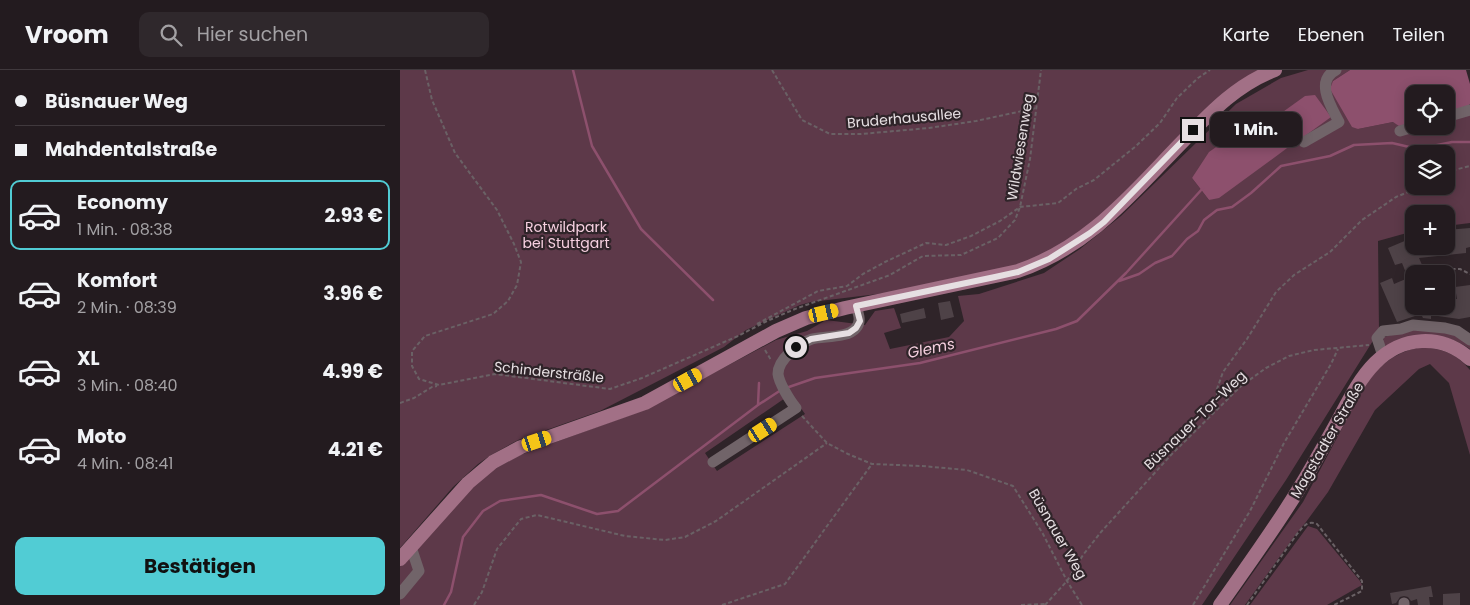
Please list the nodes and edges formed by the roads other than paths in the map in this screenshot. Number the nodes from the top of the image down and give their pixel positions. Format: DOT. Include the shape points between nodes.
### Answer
graph roads {
  1 [pos="1274,70"];
  2 [pos="1336,70"];
  3 [pos="1470,110"];
  4 [pos="1455,115"];
  5 [pos="1405,130"];
  6 [pos="1400,131"];
  7 [pos="1304,142"];
  8 [pos="856,306"];
  9 [pos="1470,340"];
  10 [pos="1381,351"];
  11 [pos="1470,359"];
  12 [pos="713,462"];
  13 [pos="411,547"];
  14 [pos="400,559"];
  15 [pos="400,594"];
  16 [pos="1220,605"];
  1 -- 8 [label="main road" via="1224,100 1104,222 1064,251 1018,272"];
  2 -- 7 [label="lane" via="1331,72 1326,83 1325,95 1339,122"];
  3 -- 4 [label="lane"];
  5 -- 6 [label="lane"];
  8 -- 12 [label="lane" via="860,321 856,328 849,333 811,339 796,347 780,366 778,374 793,405"];
  8 -- 13 [label="main road" via="791,324 645,403 507,454 468,483"];
  9 -- 10 [label="lane" via="1457,331 1413,325 1384,331 1377,338"];
  10 -- 11 [label="main road, Magstadter Straße" via="1424,340 1450,345"];
  10 -- 16 [label="main road, Magstadter Straße" via="1356,387 1298,492"];
  13 -- 14 [label="main road"];
  13 -- 15 [label="lane" via="419,571"];
}
